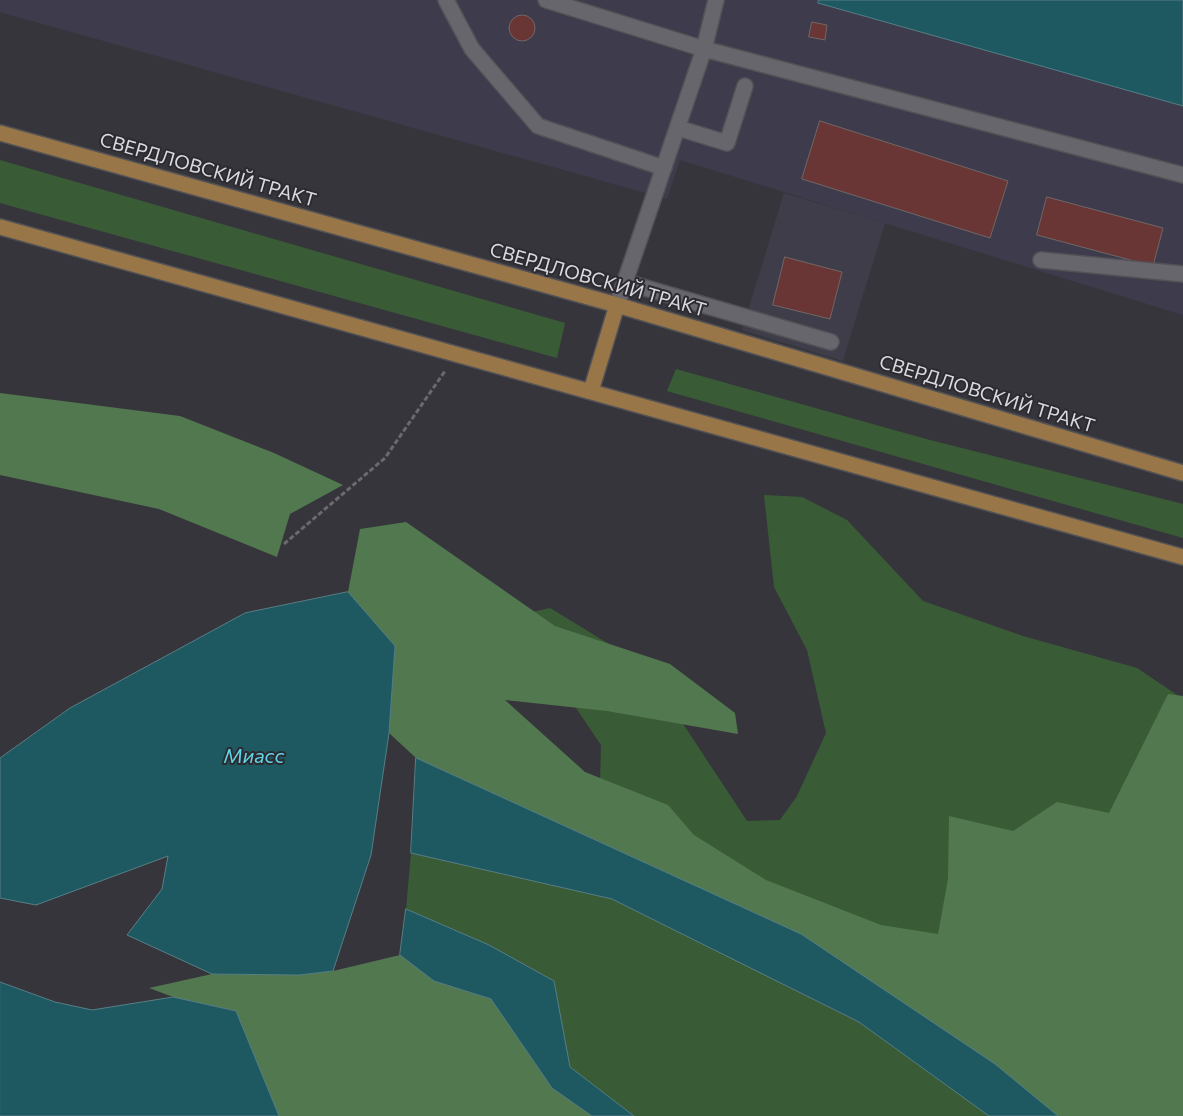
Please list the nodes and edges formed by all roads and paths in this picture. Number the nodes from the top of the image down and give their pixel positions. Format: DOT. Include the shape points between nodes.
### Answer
graph roads {
  1 [pos="446,0"];
  2 [pos="546,0"];
  3 [pos="716,0"];
  4 [pos="704,49"];
  5 [pos="745,86"];
  6 [pos="678,128"];
  7 [pos="0,133"];
  8 [pos="664,168"];
  9 [pos="1183,175"];
  10 [pos="0,227"];
  11 [pos="1041,260"];
  12 [pos="1183,274"];
  13 [pos="625,282"];
  14 [pos="617,305"];
  15 [pos="831,342"];
  16 [pos="457,354"];
  17 [pos="591,391"];
  18 [pos="1183,474"];
  19 [pos="284,544"];
  20 [pos="1183,557"];
  1 -- 8 [label="lane" via="472,49 538,126"];
  2 -- 4 [label="lane"];
  3 -- 4 [label="lane"];
  4 -- 6 [label="lane"];
  4 -- 9 [label="lane"];
  5 -- 6 [label="lane" via="727,143"];
  6 -- 8 [label="lane"];
  7 -- 14 [label="main road, СВЕРДЛОВСКИЙ ТРАКТ"];
  8 -- 13 [label="lane"];
  10 -- 16 [label="main road"];
  11 -- 12 [label="lane"];
  13 -- 14 [label="lane"];
  13 -- 15 [label="lane"];
  14 -- 17 [label="main road"];
  14 -- 18 [label="main road, СВЕРДЛОВСКИЙ ТРАКТ"];
  16 -- 17 [label="main road"];
  16 -- 19 [label="path" via="384,458"];
  17 -- 20 [label="main road"];
}
